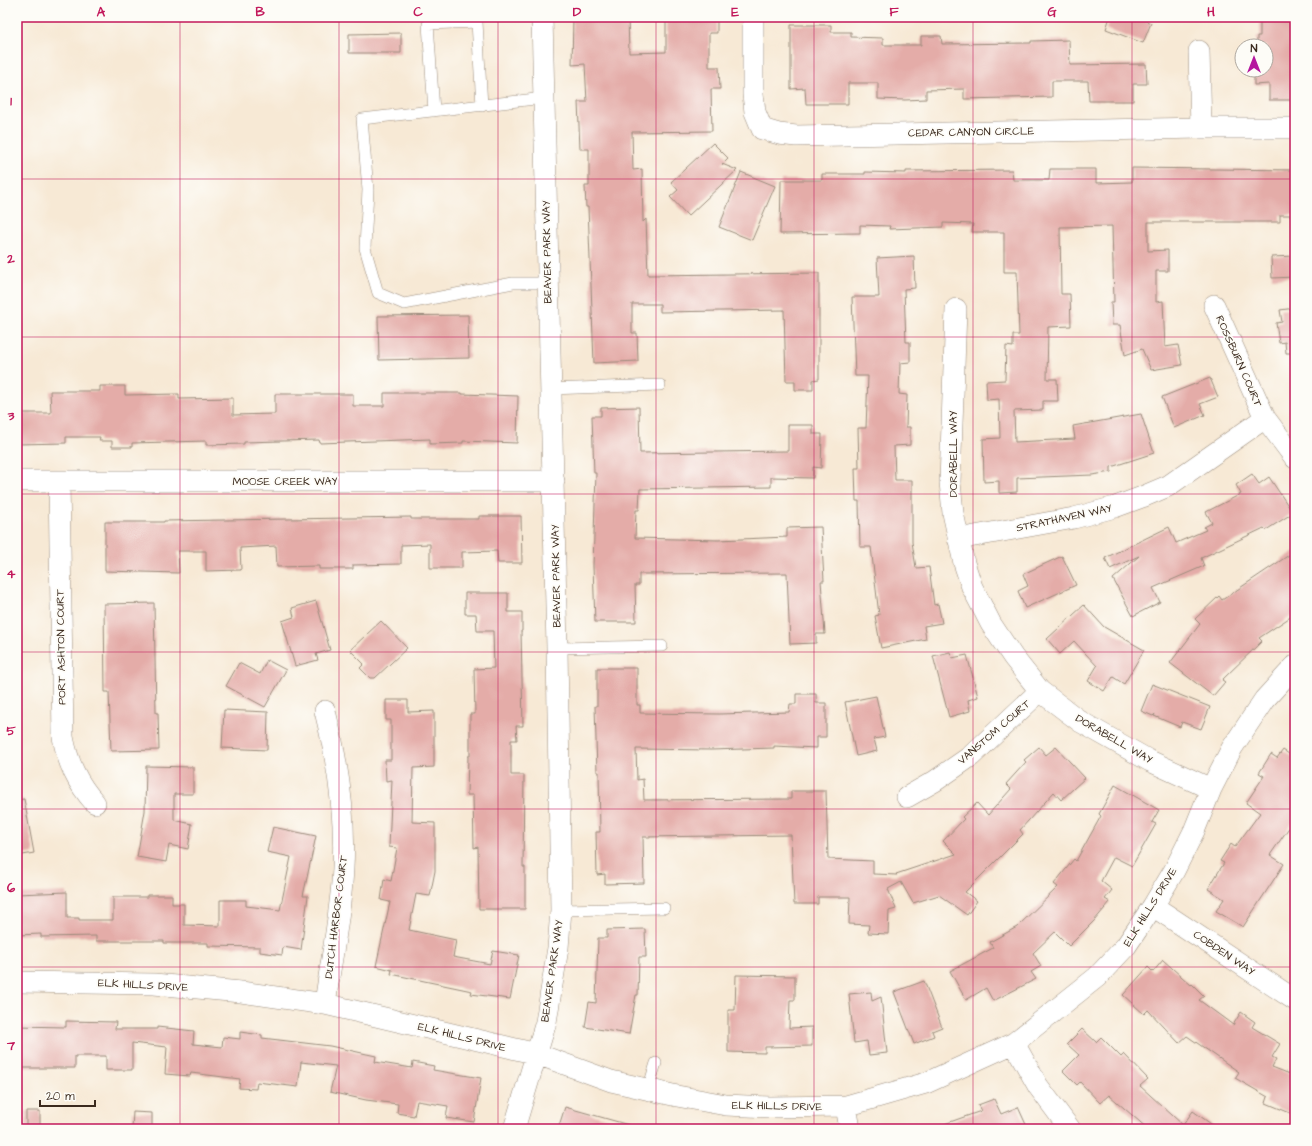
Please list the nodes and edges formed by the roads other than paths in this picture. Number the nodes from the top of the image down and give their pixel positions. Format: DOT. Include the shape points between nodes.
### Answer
graph roads {
  1 [pos="542,17"];
  2 [pos="753,17"];
  3 [pos="1199,51"];
  4 [pos="544,98"];
  5 [pos="482,106"];
  6 [pos="434,111"];
  7 [pos="1201,128"];
  8 [pos="1295,128"];
  9 [pos="548,283"];
  10 [pos="1214,305"];
  11 [pos="956,309"];
  12 [pos="660,385"];
  13 [pos="550,389"];
  14 [pos="1265,418"];
  15 [pos="1295,458"];
  16 [pos="17,481"];
  17 [pos="58,481"];
  18 [pos="554,481"];
  19 [pos="958,539"];
  20 [pos="662,646"];
  21 [pos="557,648"];
  22 [pos="1295,666"];
  23 [pos="1040,691"];
  24 [pos="325,711"];
  25 [pos="1211,789"];
  26 [pos="907,797"];
  27 [pos="95,803"];
  28 [pos="1153,906"];
  29 [pos="664,908"];
  30 [pos="561,910"];
  31 [pos="17,982"];
  32 [pos="1295,1000"];
  33 [pos="325,1004"];
  34 [pos="1014,1043"];
  35 [pos="537,1054"];
  36 [pos="656,1063"];
  37 [pos="648,1089"];
  38 [pos="846,1106"];
  39 [pos="514,1129"];
  40 [pos="850,1129"];
  41 [pos="1070,1129"];
  1 -- 4 [label="street, BEAVER PARK WAY"];
  2 -- 7 [label="street, CEDAR CANYON CIRCLE" via="755,112 762,129 779,134 804,136"];
  3 -- 7 [label="street"];
  4 -- 5 [label="lane"];
  4 -- 9 [label="street, BEAVER PARK WAY"];
  5 -- 6 [label="lane"];
  5 -- 6 [label="lane" via="477,22 428,24"];
  6 -- 9 [label="lane" via="362,119 368,190 365,248 378,293 404,304 513,283"];
  7 -- 8 [label="street, CEDAR CANYON CIRCLE"];
  9 -- 13 [label="street, BEAVER PARK WAY"];
  10 -- 14 [label="street, ROSSBURN COURT"];
  11 -- 19 [label="street, DORABELL WAY" via="950,482"];
  12 -- 13 [label="lane"];
  13 -- 18 [label="street, BEAVER PARK WAY"];
  14 -- 15 [label="street, ROSSBURN COURT"];
  14 -- 19 [label="street, STRATHAVEN WAY" via="1168,486 1142,497 1074,518"];
  16 -- 17 [label="street, MOOSE CREEK WAY"];
  17 -- 18 [label="street, MOOSE CREEK WAY"];
  17 -- 27 [label="street, PORT ASHTON COURT" via="63,737 66,756 73,773"];
  18 -- 21 [label="street, BEAVER PARK WAY"];
  19 -- 23 [label="street, DORABELL WAY" via="972,587 991,624"];
  20 -- 21 [label="lane"];
  21 -- 30 [label="street, BEAVER PARK WAY"];
  22 -- 25 [label="street, ELK HILLS DRIVE" via="1264,700 1232,748"];
  23 -- 25 [label="street, DORABELL WAY" via="1088,726 1150,761"];
  23 -- 26 [label="street, VANSTOM COURT" via="971,756"];
  24 -- 33 [label="street, DUTCH HARBOR COURT" via="334,745 342,795 344,836 340,902"];
  25 -- 28 [label="street, ELK HILLS DRIVE" via="1194,831"];
  28 -- 32 [label="street, COBDEN WAY"];
  28 -- 34 [label="street, ELK HILLS DRIVE" via="1126,946 1096,977"];
  29 -- 30 [label="lane"];
  30 -- 35 [label="street, BEAVER PARK WAY" via="558,948 546,1022"];
  31 -- 33 [label="street, ELK HILLS DRIVE" via="154,984 241,992"];
  33 -- 35 [label="street, ELK HILLS DRIVE"];
  34 -- 38 [label="street, ELK HILLS DRIVE" via="926,1083"];
  34 -- 41 [label="street" via="1038,1086"];
  35 -- 37 [label="street, ELK HILLS DRIVE" via="611,1081"];
  35 -- 39 [label="street, BEAVER PARK WAY"];
  36 -- 37 [label="lane"];
  37 -- 38 [label="street, ELK HILLS DRIVE" via="726,1105"];
  38 -- 40 [label="street"];
}
